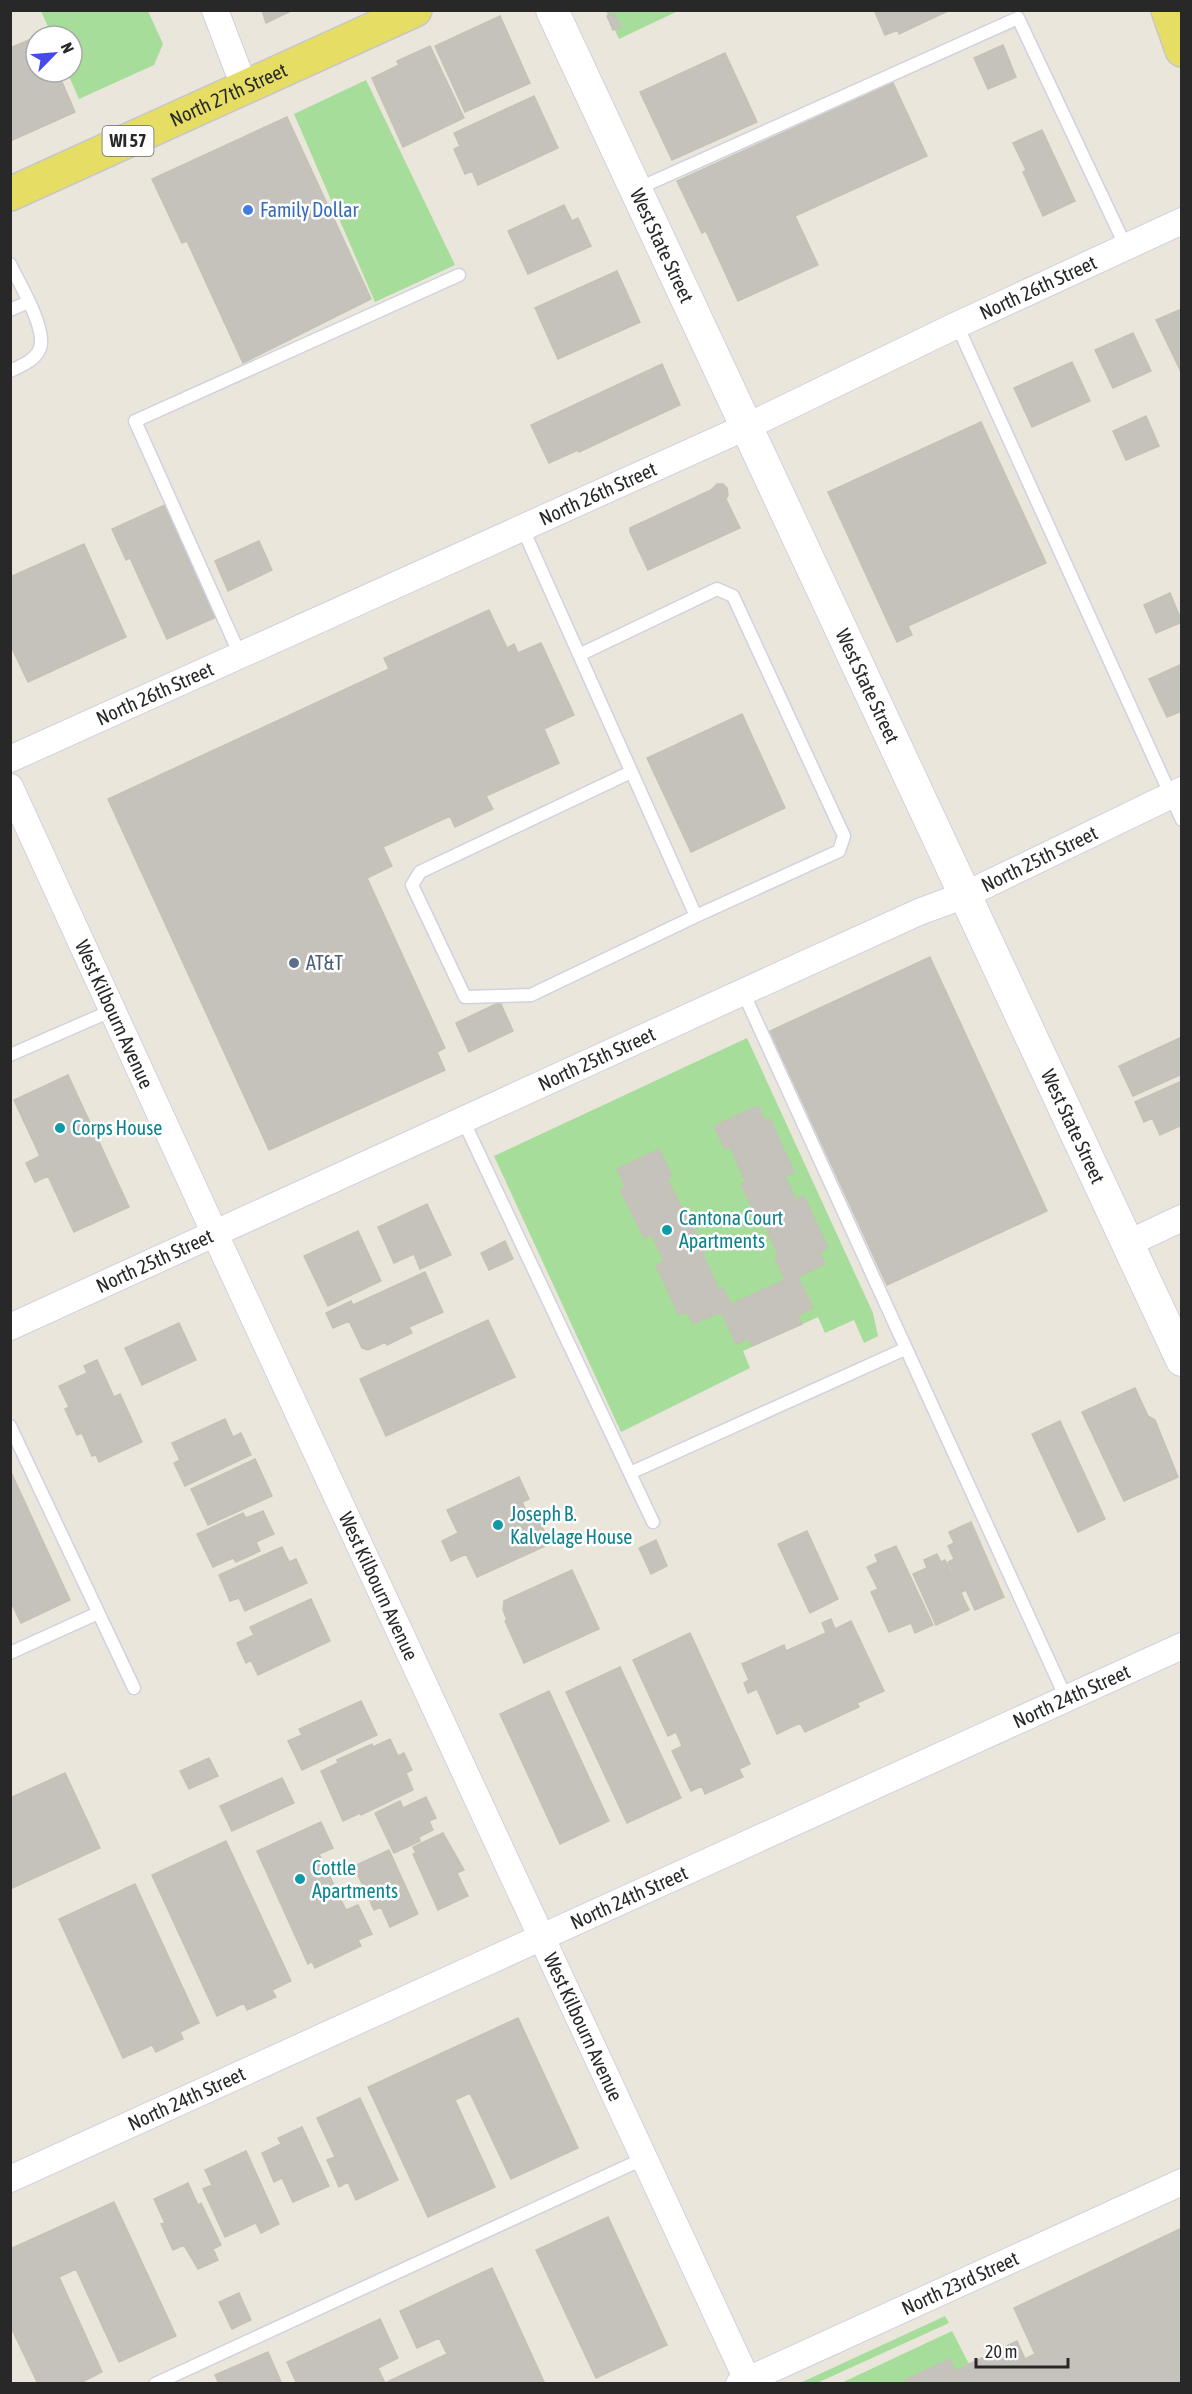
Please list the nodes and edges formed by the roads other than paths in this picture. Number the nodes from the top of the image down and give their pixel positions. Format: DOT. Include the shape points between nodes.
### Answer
graph roads {
  1 [pos="214,10"];
  2 [pos="415,10"];
  3 [pos="552,10"];
  4 [pos="1168,10"];
  5 [pos="1182,50"];
  6 [pos="244,89"];
  7 [pos="636,189"];
  8 [pos="10,194"];
  9 [pos="1182,221"];
  10 [pos="1126,247"];
  11 [pos="10,264"];
  12 [pos="459,275"];
  13 [pos="28,302"];
  14 [pos="10,310"];
  15 [pos="957,325"];
  16 [pos="10,371"];
  17 [pos="748,426"];
  18 [pos="522,527"];
  19 [pos="240,655"];
  20 [pos="579,655"];
  21 [pos="10,759"];
  22 [pos="631,772"];
  23 [pos="10,787"];
  24 [pos="1176,793"];
  25 [pos="1182,820"];
  26 [pos="965,895"];
  27 [pos="696,916"];
  28 [pos="743,992"];
  29 [pos="113,1010"];
  30 [pos="10,1055"];
  31 [pos="463,1120"];
  32 [pos="1182,1218"];
  33 [pos="215,1234"];
  34 [pos="1129,1243"];
  35 [pos="10,1327"];
  36 [pos="905,1349"];
  37 [pos="1182,1360"];
  38 [pos="10,1426"];
  39 [pos="630,1473"];
  40 [pos="653,1522"];
  41 [pos="98,1613"];
  42 [pos="1182,1646"];
  43 [pos="10,1653"];
  44 [pos="134,1688"];
  45 [pos="1066,1698"];
  46 [pos="542,1936"];
  47 [pos="645,2158"];
  48 [pos="10,2179"];
  49 [pos="1182,2182"];
  50 [pos="745,2382"];
  51 [pos="155,2384"];
  1 -- 6 [label="street"];
  2 -- 6 [label="main road, North 27th Street / WI 57"];
  3 -- 7 [label="street, West State Street"];
  4 -- 5 [label="main road"];
  6 -- 8 [label="main road, North 27th Street / WI 57"];
  7 -- 10 [label="lane" via="1018,18"];
  7 -- 17 [label="street, West State Street"];
  9 -- 10 [label="street, North 26th Street"];
  10 -- 15 [label="street, North 26th Street"];
  11 -- 13 [label="lane"];
  12 -- 19 [label="lane" via="135,420"];
  13 -- 14 [label="lane"];
  13 -- 16 [label="lane" via="40,329 40,348 30,361"];
  15 -- 17 [label="street, North 26th Street"];
  15 -- 24 [label="lane"];
  17 -- 18 [label="street, North 26th Street"];
  17 -- 26 [label="street, West State Street"];
  18 -- 19 [label="street, North 26th Street"];
  18 -- 20 [label="lane"];
  19 -- 21 [label="street, North 26th Street"];
  20 -- 22 [label="lane"];
  20 -- 27 [label="lane" via="717,589 734,596 844,836 839,851"];
  22 -- 27 [label="lane"];
  22 -- 27 [label="lane" via="420,872 412,885 465,997 531,995"];
  23 -- 29 [label="street, West Kilbourn Avenue"];
  24 -- 25 [label="lane"];
  24 -- 26 [label="street, North 25th Street"];
  26 -- 28 [label="street, North 25th Street"];
  26 -- 34 [label="street, West State Street"];
  28 -- 31 [label="street, North 25th Street"];
  28 -- 36 [label="lane"];
  29 -- 30 [label="lane"];
  29 -- 33 [label="street, West Kilbourn Avenue"];
  31 -- 33 [label="street, North 25th Street"];
  31 -- 39 [label="lane"];
  32 -- 34 [label="street"];
  33 -- 35 [label="street, North 25th Street"];
  33 -- 46 [label="street, West Kilbourn Avenue"];
  34 -- 37 [label="street, West State Street"];
  36 -- 39 [label="lane"];
  36 -- 45 [label="lane"];
  38 -- 41 [label="lane"];
  39 -- 40 [label="lane"];
  41 -- 43 [label="lane"];
  41 -- 44 [label="lane"];
  42 -- 45 [label="street, North 24th Street"];
  45 -- 46 [label="street, North 24th Street"];
  46 -- 47 [label="street, West Kilbourn Avenue"];
  46 -- 48 [label="street, North 24th Street"];
  47 -- 50 [label="street, West Kilbourn Avenue"];
  47 -- 51 [label="lane"];
  49 -- 50 [label="street, North 23rd Street"];
}
